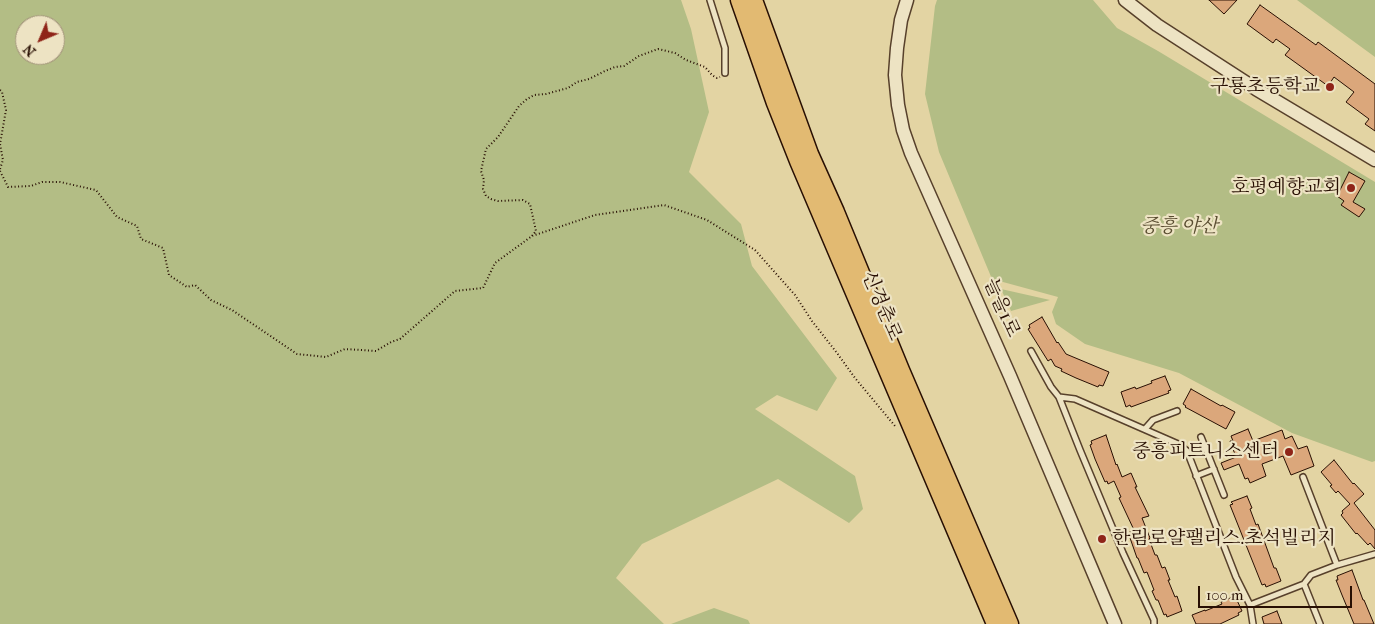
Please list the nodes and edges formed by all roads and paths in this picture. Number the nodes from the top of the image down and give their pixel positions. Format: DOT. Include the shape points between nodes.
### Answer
graph roads {
  1 [pos="710,0"];
  2 [pos="739,0"];
  3 [pos="754,0"];
  4 [pos="907,0"];
  5 [pos="1127,1"];
  6 [pos="726,73"];
  7 [pos="0,90"];
  8 [pos="1375,160"];
  9 [pos="0,170"];
  10 [pos="532,236"];
  11 [pos="1031,351"];
  12 [pos="895,373"];
  13 [pos="1059,398"];
  14 [pos="880,408"];
  15 [pos="1177,411"];
  16 [pos="1145,429"];
  17 [pos="1201,437"];
  18 [pos="1214,469"];
  19 [pos="1196,476"];
  20 [pos="1303,477"];
  21 [pos="1224,495"];
  22 [pos="1375,554"];
  23 [pos="1337,565"];
  24 [pos="1304,584"];
  25 [pos="1250,605"];
  26 [pos="995,624"];
  27 [pos="1010,624"];
  28 [pos="1115,624"];
  29 [pos="1154,624"];
  30 [pos="1253,624"];
  31 [pos="1320,624"];
  1 -- 6 [label="lane" via="725,48"];
  2 -- 12 [label="highway, 신경춘로" via="795,153"];
  3 -- 12 [label="highway, 신경춘로"];
  4 -- 28 [label="street, 늘을1로" via="901,20 896,75 903,130"];
  5 -- 8 [label="street" via="1157,25 1247,84"];
  6 -- 10 [label="path" via="717,78 705,67 658,49 568,88 534,96 519,106 498,138 486,149 481,171 482,189 486,196 498,202 523,200 530,204 536,231"];
  7 -- 9 [label="path" via="6,110 0,144 3,160"];
  9 -- 10 [label="path" via="8,187 60,182 96,190 117,216 137,226 141,239 163,248 169,275 187,287 195,285 211,300 232,310 297,354 326,356 345,349 376,352 400,339 455,291 484,288 495,263"];
  10 -- 14 [label="path" via="595,215 664,205 707,220 755,250 795,295"];
  11 -- 13 [label="lane"];
  12 -- 26 [label="highway, 신경춘로"];
  12 -- 27 [label="highway, 신경춘로"];
  13 -- 16 [label="lane" via="1075,399"];
  13 -- 29 [label="lane"];
  15 -- 16 [label="lane" via="1153,420"];
  16 -- 19 [label="lane" via="1187,451"];
  17 -- 18 [label="lane"];
  18 -- 19 [label="lane"];
  18 -- 21 [label="lane"];
  19 -- 25 [label="lane"];
  20 -- 23 [label="lane"];
  22 -- 23 [label="lane"];
  23 -- 24 [label="lane" via="1311,575"];
  24 -- 25 [label="lane"];
  24 -- 31 [label="lane"];
  25 -- 30 [label="lane"];
}
